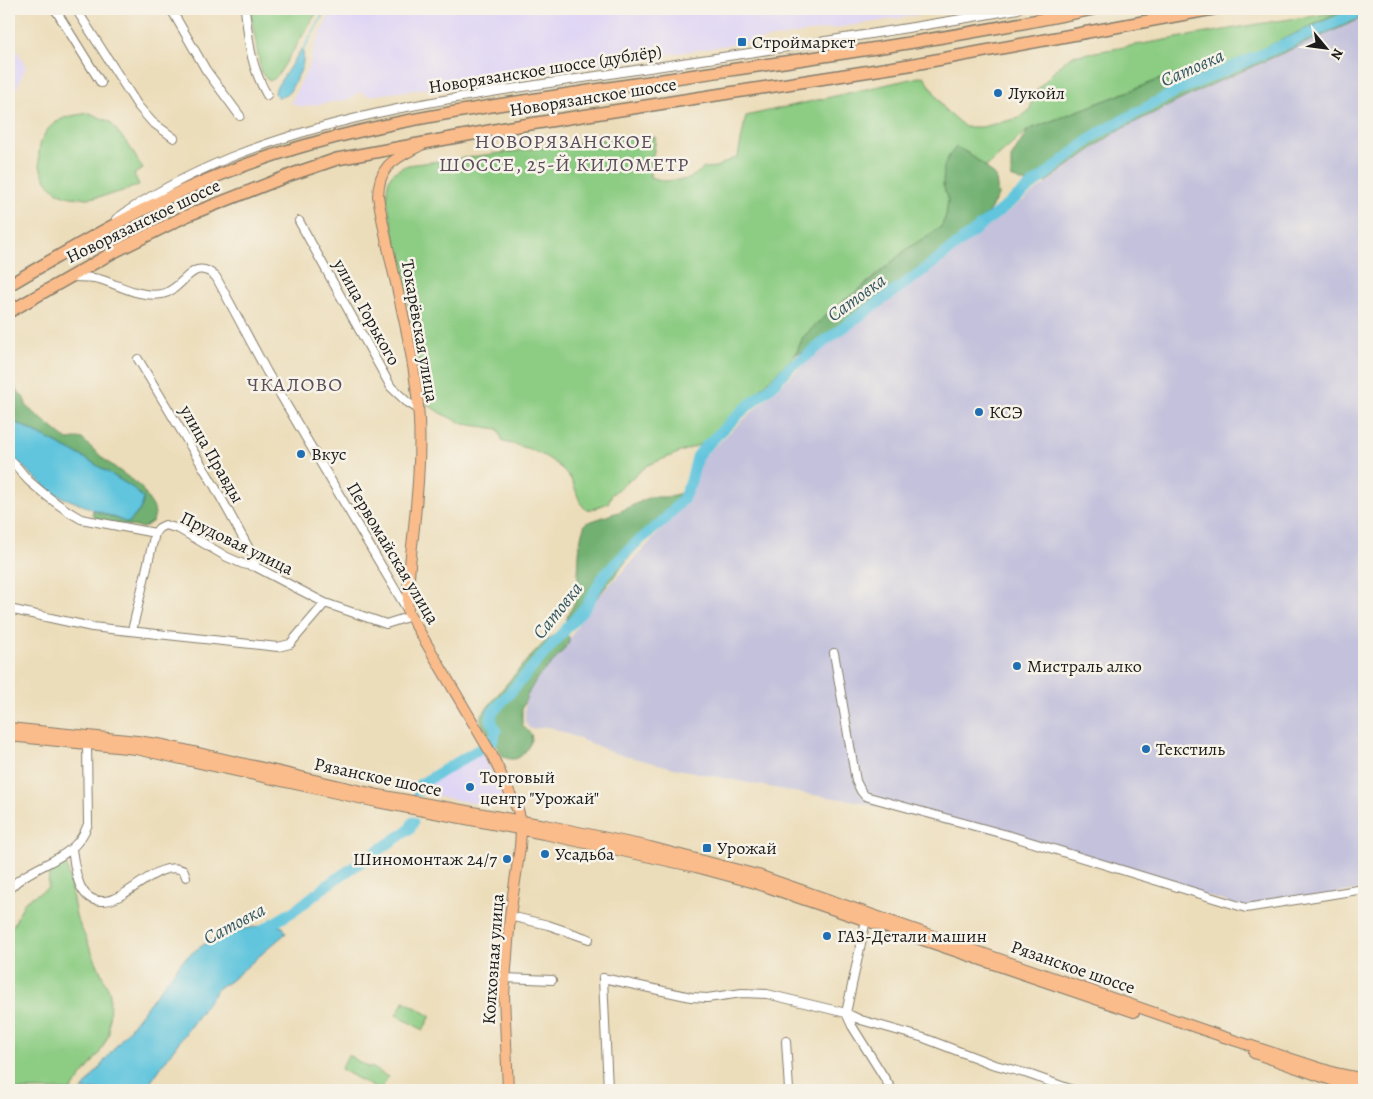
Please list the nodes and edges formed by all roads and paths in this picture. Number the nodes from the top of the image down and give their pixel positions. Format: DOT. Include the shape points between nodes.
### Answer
graph roads {
  1 [pos="55,9"];
  2 [pos="76,9"];
  3 [pos="171,9"];
  4 [pos="246,9"];
  5 [pos="1018,9"];
  6 [pos="1093,9"];
  7 [pos="1213,9"];
  8 [pos="101,82"];
  9 [pos="267,95"];
  10 [pos="240,116"];
  11 [pos="174,138"];
  12 [pos="428,141"];
  13 [pos="299,221"];
  14 [pos="100,231"];
  15 [pos="70,276"];
  16 [pos="9,285"];
  17 [pos="9,312"];
  18 [pos="138,359"];
  19 [pos="418,409"];
  20 [pos="9,460"];
  21 [pos="155,533"];
  22 [pos="256,567"];
  23 [pos="324,603"];
  24 [pos="9,609"];
  25 [pos="409,614"];
  26 [pos="132,631"];
  27 [pos="834,653"];
  28 [pos="9,728"];
  29 [pos="9,736"];
  30 [pos="87,743"];
  31 [pos="521,826"];
  32 [pos="72,850"];
  33 [pos="186,877"];
  34 [pos="1364,888"];
  35 [pos="9,889"];
  36 [pos="510,916"];
  37 [pos="866,920"];
  38 [pos="589,940"];
  39 [pos="505,978"];
  40 [pos="552,980"];
  41 [pos="846,1013"];
  42 [pos="786,1041"];
  43 [pos="1364,1079"];
  44 [pos="1364,1087"];
  45 [pos="508,1090"];
  46 [pos="608,1090"];
  47 [pos="789,1090"];
  48 [pos="892,1090"];
  49 [pos="1073,1090"];
  1 -- 8 [label="street"];
  2 -- 11 [label="street" via="138,106 152,122"];
  3 -- 10 [label="street" via="206,70"];
  4 -- 9 [label="street" via="251,56"];
  5 -- 14 [label="street, Новорязанское шоссе (дублёр)" via="440,101 314,128 256,147 187,176 138,203"];
  6 -- 14 [label="highway, Новорязанское шоссе" via="917,41 495,105 373,127 237,168"];
  7 -- 12 [label="highway, Новорязанское шоссе" via="885,69"];
  12 -- 15 [label="highway, Новорязанское шоссе" via="337,159 205,207"];
  12 -- 19 [label="main road, Токарёвская улица" via="385,168 380,177 378,196 414,369"];
  13 -- 19 [label="street, улица Горького" via="391,387"];
  14 -- 16 [label="highway, Новорязанское шоссе"];
  15 -- 17 [label="highway, Новорязанское шоссе"];
  15 -- 25 [label="street, Первомайская улица" via="98,279 130,291 155,295 171,290 193,271 209,270 216,276 266,372"];
  18 -- 22 [label="street, улица Правды" via="215,487"];
  19 -- 25 [label="main road, Токарёвская улица" via="417,494 408,587"];
  20 -- 21 [label="street, Прудовая улица" via="29,481 81,519"];
  21 -- 22 [label="street, Прудовая улица" via="165,525 172,527 227,557"];
  21 -- 26 [label="street"];
  22 -- 23 [label="street, Прудовая улица"];
  23 -- 25 [label="street, Прудовая улица" via="386,624"];
  23 -- 26 [label="street" via="290,644 278,647"];
  24 -- 26 [label="street" via="92,627"];
  25 -- 31 [label="main road, Первомайская улица" via="492,756 516,805"];
  27 -- 34 [label="street" via="856,781 865,796 1011,836 1246,908"];
  28 -- 31 [label="main road, Рязанское шоссе" via="164,745"];
  29 -- 30 [label="main road, Рязанское шоссе"];
  30 -- 31 [label="main road, Рязанское шоссе" via="136,749 377,802"];
  30 -- 32 [label="street" via="88,824"];
  31 -- 36 [label="main road, Колхозная улица"];
  31 -- 37 [label="main road, Рязанское шоссе" via="755,883"];
  31 -- 43 [label="main road, Рязанское шоссе" via="650,848 758,875 1222,1036 1335,1073"];
  32 -- 33 [label="street" via="76,874 84,892 100,902 131,891 156,873 179,869"];
  32 -- 35 [label="street" via="17,880"];
  36 -- 38 [label="street"];
  36 -- 39 [label="main road, Колхозная улица"];
  37 -- 41 [label="street"];
  37 -- 44 [label="main road, Рязанское шоссе" via="1334,1081"];
  39 -- 40 [label="street"];
  39 -- 45 [label="main road, Колхозная улица"];
  41 -- 46 [label="street" via="767,994 691,997 603,978"];
  41 -- 48 [label="street"];
  41 -- 49 [label="street"];
  42 -- 47 [label="street"];
}
